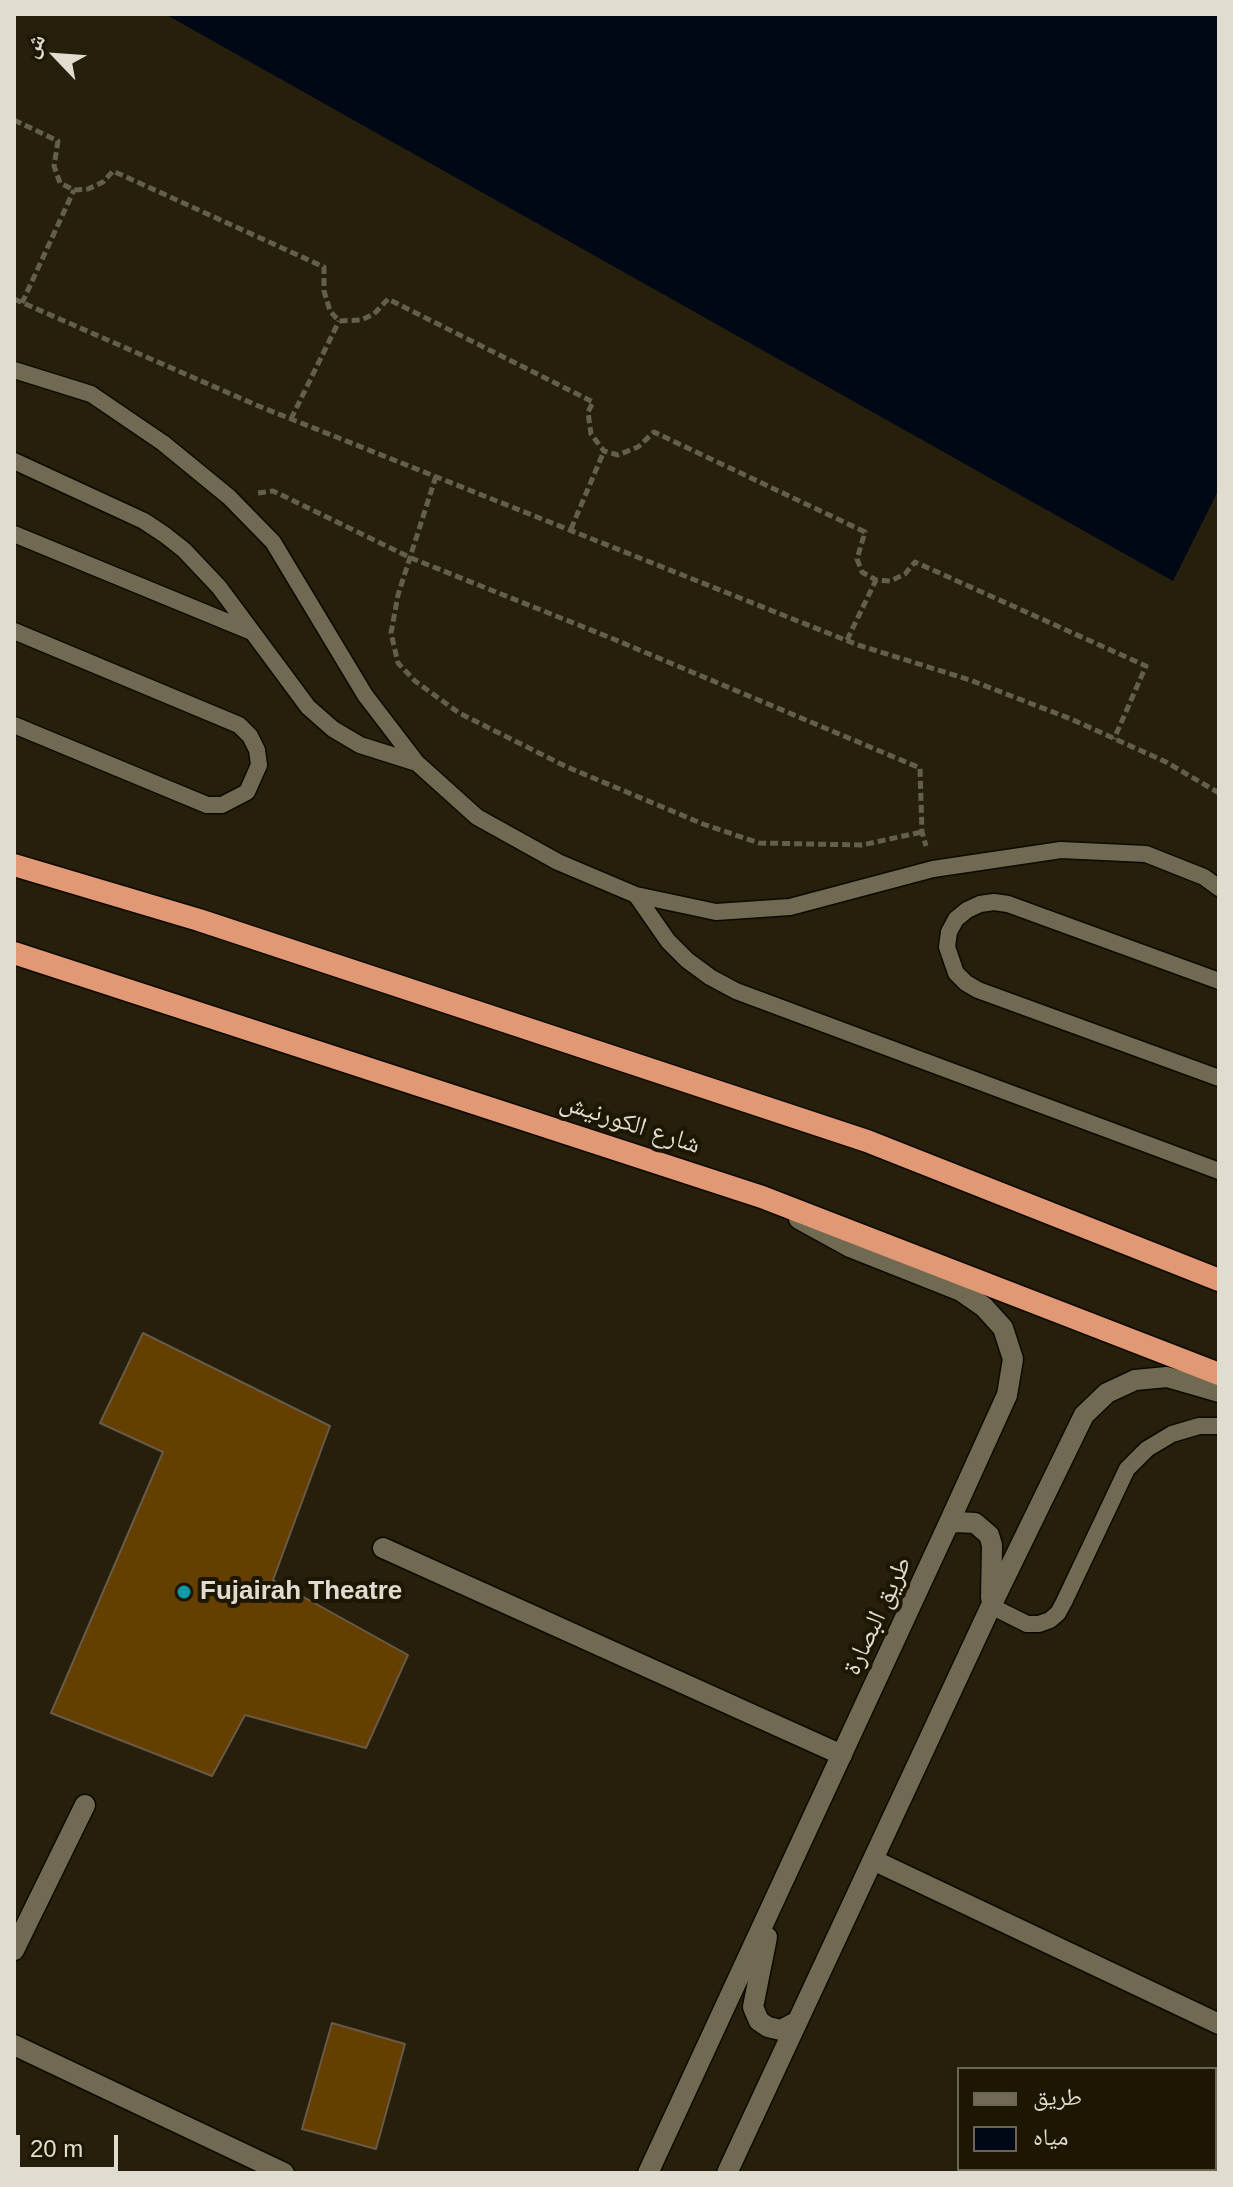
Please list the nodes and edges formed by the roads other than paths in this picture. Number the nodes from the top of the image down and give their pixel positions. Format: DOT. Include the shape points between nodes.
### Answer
graph roads {
  1 [pos="14,370"];
  2 [pos="14,461"];
  3 [pos="14,534"];
  4 [pos="14,631"];
  5 [pos="254,633"];
  6 [pos="14,725"];
  7 [pos="417,763"];
  8 [pos="14,865"];
  9 [pos="1219,888"];
  10 [pos="636,895"];
  11 [pos="14,953"];
  12 [pos="1219,981"];
  13 [pos="1219,1078"];
  14 [pos="1219,1171"];
  15 [pos="762,1197"];
  16 [pos="1219,1280"];
  17 [pos="1219,1374"];
  18 [pos="1219,1392"];
  19 [pos="1219,1426"];
  20 [pos="948,1525"];
  21 [pos="383,1548"];
  22 [pos="991,1606"];
  23 [pos="842,1755"];
  24 [pos="85,1805"];
  25 [pos="873,1860"];
  26 [pos="776,1894"];
  27 [pos="14,1950"];
  28 [pos="798,2021"];
  29 [pos="1219,2024"];
  30 [pos="14,2045"];
  31 [pos="284,2173"];
  32 [pos="648,2173"];
  33 [pos="727,2173"];
  1 -- 7 [label="lane" via="91,394 229,497 273,542 365,695"];
  2 -- 5 [label="lane" via="165,535 202,568"];
  3 -- 5 [label="lane"];
  4 -- 6 [label="lane" via="239,725 250,736 259,765 247,792 222,805 207,805"];
  5 -- 7 [label="lane" via="308,707 333,729 360,745"];
  7 -- 10 [label="lane" via="477,817 558,862"];
  8 -- 16 [label="highway" via="229,929 867,1141"];
  9 -- 10 [label="lane" via="1146,854 1061,850 933,869 790,907 716,912"];
  10 -- 14 [label="lane" via="687,960 736,991"];
  11 -- 15 [label="highway, شارع الكورنيش"];
  12 -- 13 [label="lane" via="1008,904 980,904 967,910 949,932 950,960 966,983"];
  15 -- 17 [label="highway, شارع الكورنيش"];
  15 -- 20 [label="street, طريق البصارة" via="850,1247 961,1291 1003,1328 1013,1359 1007,1395"];
  18 -- 22 [label="street" via="1167,1377 1151,1378 1107,1393 1095,1404 1069,1442"];
  19 -- 22 [label="lane" via="1172,1434 1127,1469 1064,1602 1050,1620 1027,1624"];
  20 -- 22 [label="street" via="967,1521 989,1535"];
  20 -- 23 [label="street, طريق البصارة"];
  21 -- 23 [label="street"];
  22 -- 25 [label="street"];
  23 -- 26 [label="street, طريق البصارة"];
  24 -- 27 [label="street"];
  25 -- 28 [label="street"];
  25 -- 29 [label="street"];
  26 -- 28 [label="street" via="753,2007 768,2027 781,2030"];
  26 -- 32 [label="street, طريق البصارة"];
  28 -- 33 [label="street"];
  30 -- 31 [label="street"];
}
